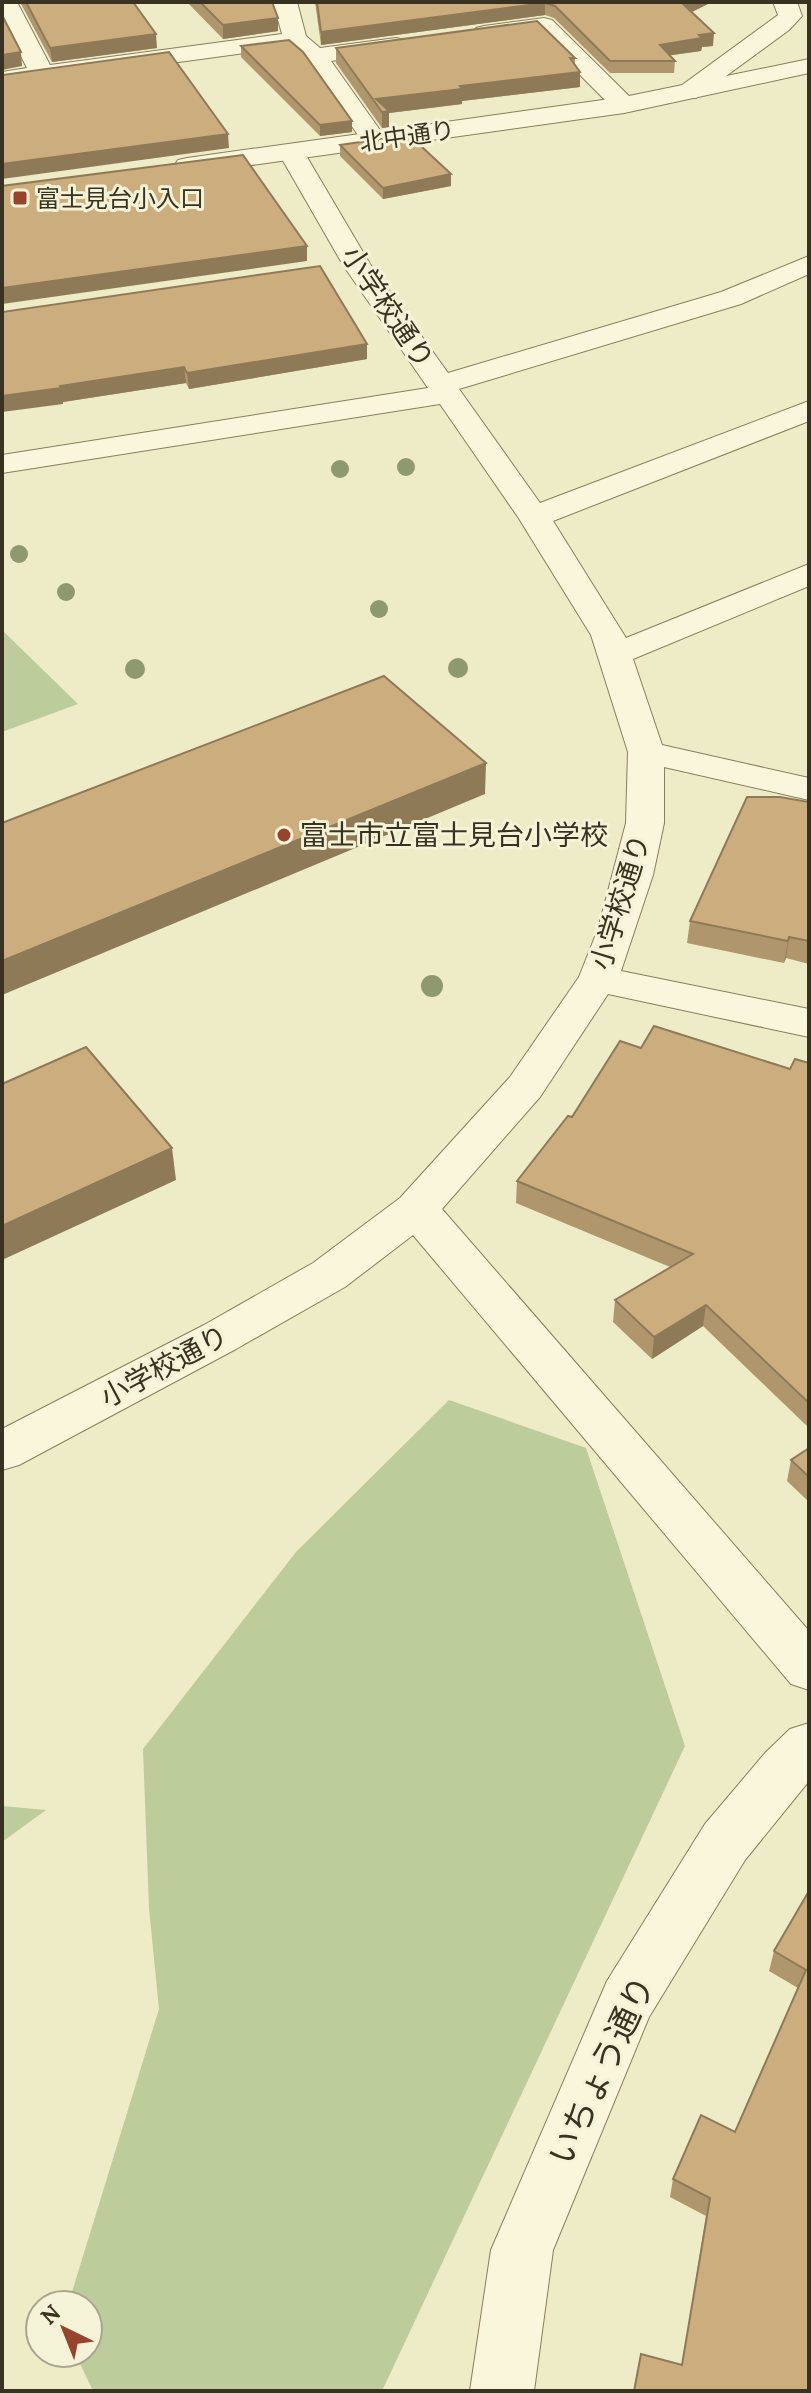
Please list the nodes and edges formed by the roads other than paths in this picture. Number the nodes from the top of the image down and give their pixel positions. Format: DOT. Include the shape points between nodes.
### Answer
graph roads {
  1 [pos="5,2"];
  2 [pos="285,2"];
  3 [pos="785,2"];
  4 [pos="467,36"];
  5 [pos="295,39"];
  6 [pos="422,42"];
  7 [pos="315,56"];
  8 [pos="809,66"];
  9 [pos="42,74"];
  10 [pos="2,79"];
  11 [pos="687,93"];
  12 [pos="624,105"];
  13 [pos="374,140"];
  14 [pos="291,152"];
  15 [pos="155,170"];
  16 [pos="809,264"];
  17 [pos="444,389"];
  18 [pos="809,410"];
  19 [pos="2,464"];
  20 [pos="534,517"];
  21 [pos="809,574"];
  22 [pos="616,654"];
  23 [pos="646,752"];
  24 [pos="809,789"];
  25 [pos="598,979"];
  26 [pos="809,1023"];
  27 [pos="416,1209"];
  28 [pos="2,1451"];
  29 [pos="809,1668"];
  30 [pos="809,1746"];
  31 [pos="502,2391"];
  1 -- 9 [label="street"];
  2 -- 5 [label="street"];
  3 -- 11 [label="street" via="790,16 781,25"];
  4 -- 12 [label="street" via="544,25"];
  5 -- 7 [label="street"];
  5 -- 9 [label="street"];
  6 -- 7 [label="street"];
  7 -- 13 [label="street"];
  8 -- 11 [label="street, 北中通り"];
  9 -- 10 [label="street"];
  11 -- 12 [label="street, 北中通り"];
  12 -- 13 [label="street, 北中通り"];
  13 -- 14 [label="street, 北中通り"];
  14 -- 15 [label="street, 北中通り"];
  14 -- 17 [label="street, 小学校通り" via="341,267"];
  16 -- 17 [label="street" via="731,298"];
  17 -- 19 [label="street"];
  17 -- 20 [label="street, 小学校通り"];
  18 -- 20 [label="street"];
  20 -- 22 [label="street, 小学校通り"];
  21 -- 22 [label="street"];
  22 -- 23 [label="street, 小学校通り"];
  23 -- 24 [label="street"];
  23 -- 25 [label="street, 小学校通り" via="645,823 618,929"];
  25 -- 26 [label="street"];
  25 -- 27 [label="street, 小学校通り" via="525,1087"];
  27 -- 28 [label="street, 小学校通り" via="329,1275"];
  27 -- 29 [label="street"];
  30 -- 31 [label="street, いちょう通り" via="725,1842 627,2000 522,2250"];
}
